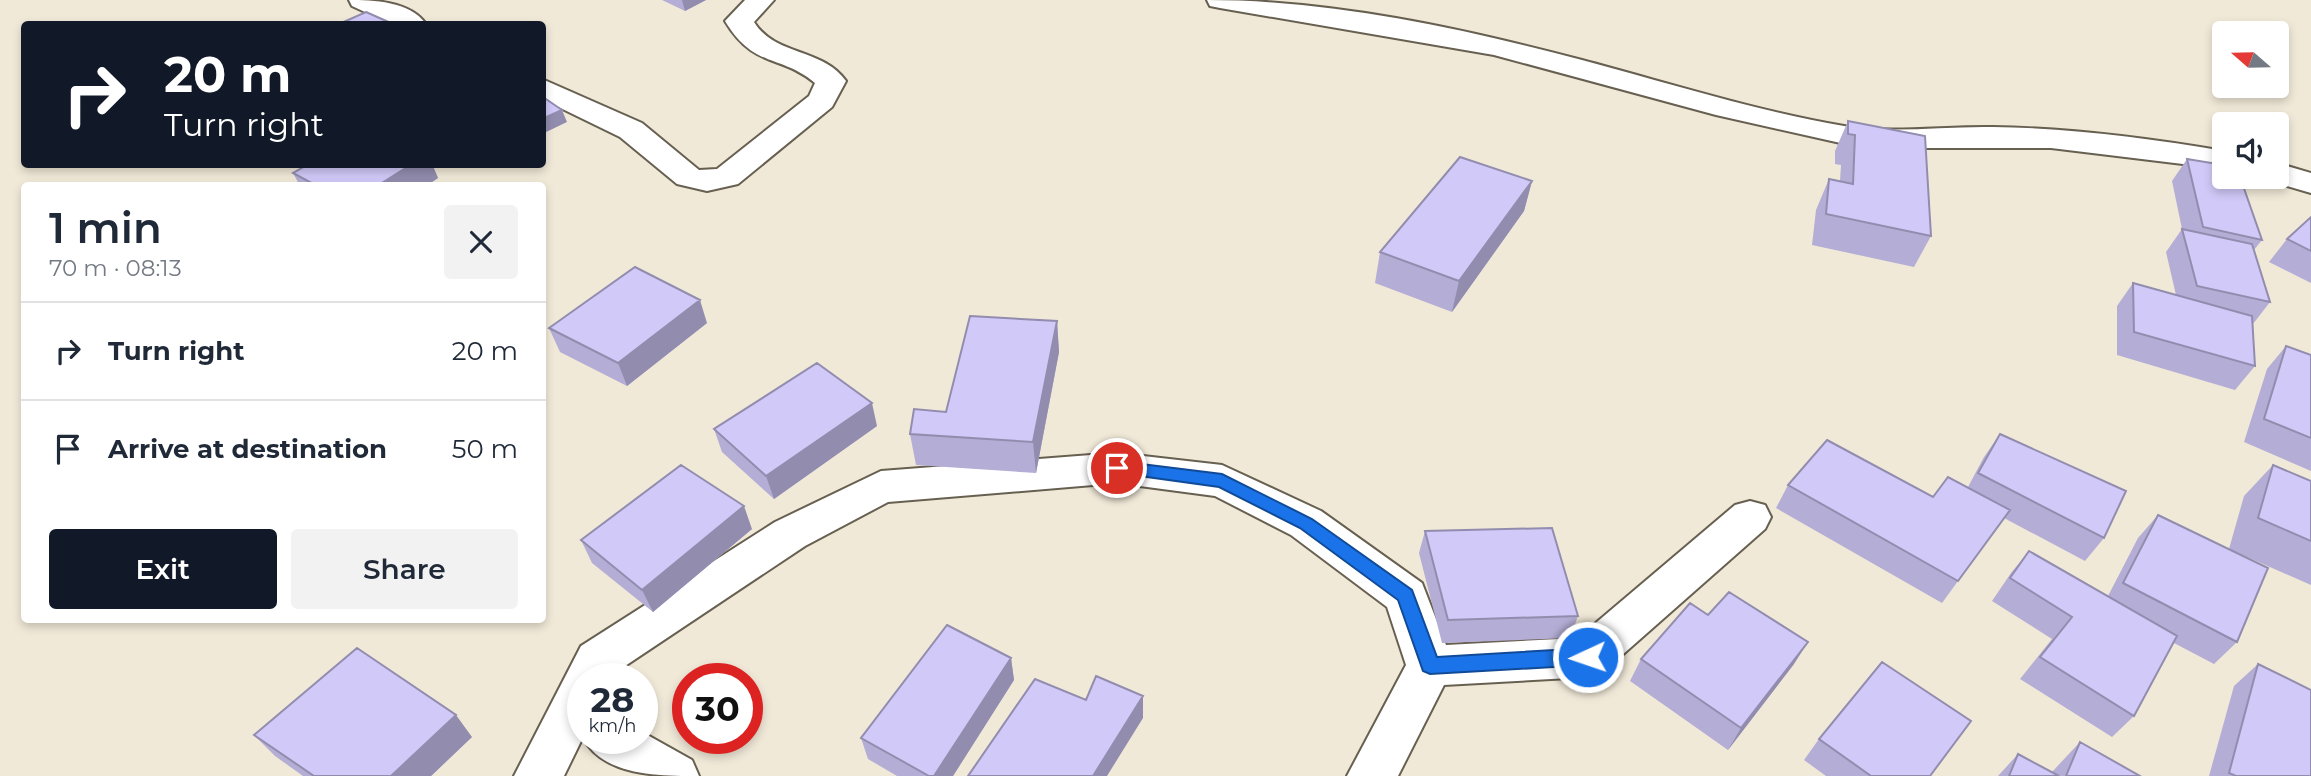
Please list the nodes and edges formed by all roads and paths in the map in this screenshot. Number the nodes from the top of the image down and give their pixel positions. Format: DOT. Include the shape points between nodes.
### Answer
graph roads {
  1 [pos="362,0"];
  2 [pos="761,0"];
  3 [pos="1220,0"];
  4 [pos="406,21"];
  5 [pos="546,90"];
  6 [pos="2212,158"];
  7 [pos="2289,177"];
  8 [pos="2311,183"];
  9 [pos="1750,517"];
  10 [pos="596,663"];
  11 [pos="1430,666"];
  12 [pos="567,735"];
  13 [pos="645,754"];
  14 [pos="538,776"];
  15 [pos="674,776"];
  16 [pos="1372,776"];
  1 -- 4 [label="street"];
  2 -- 5 [label="street" via="740,21 747,38 762,49 821,71 831,81 821,101 727,177 707,181 688,177 631,130"];
  3 -- 6 [label="street" via="1437,34 1848,135 1903,140 2069,139"];
  7 -- 8 [label="street"];
  9 -- 11 [label="street" via="1588,657"];
  10 -- 11 [label="street" via="790,534 881,487 1117,468 1222,481 1306,523 1406,596"];
  11 -- 16 [label="street"];
  12 -- 14 [label="street"];
  13 -- 15 [label="street"];
}
